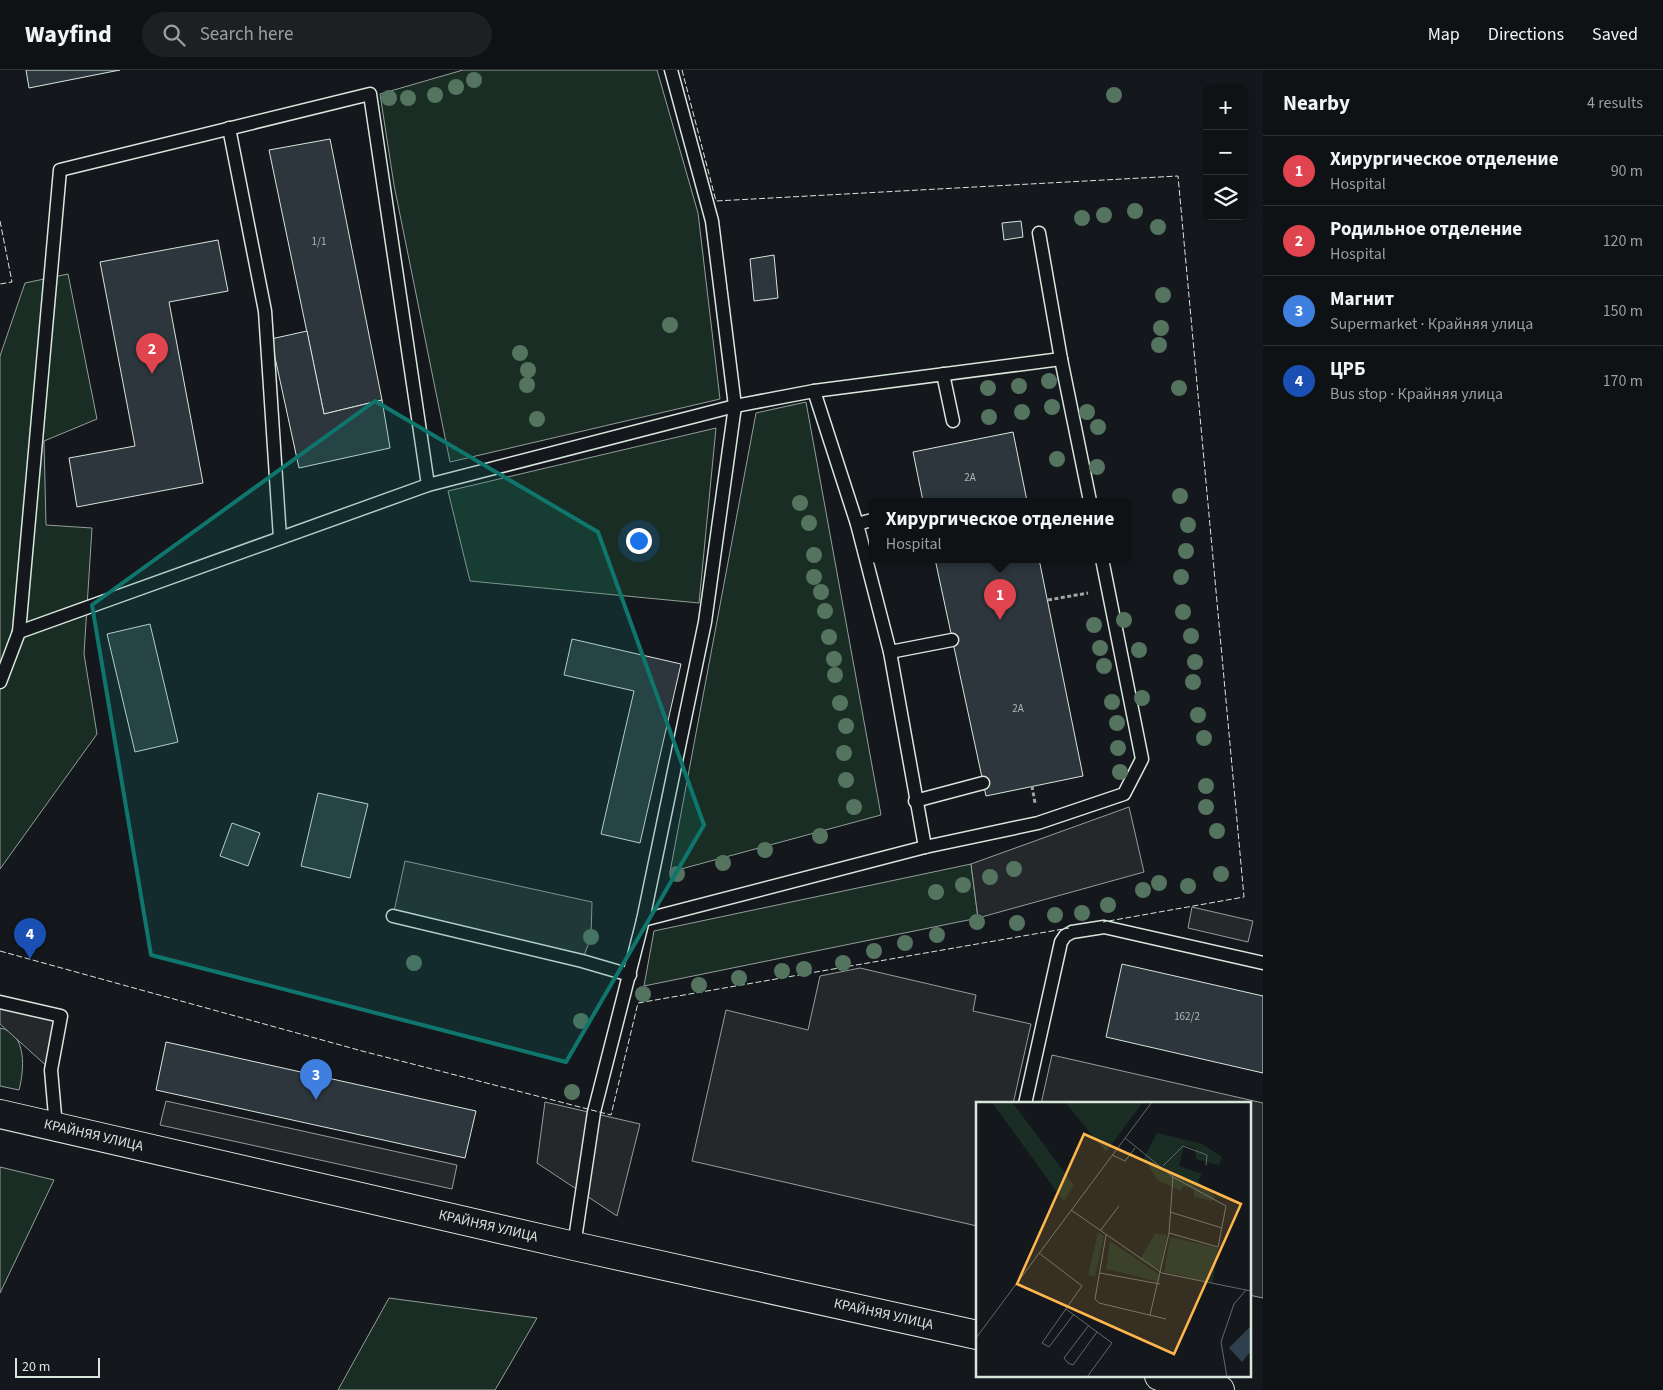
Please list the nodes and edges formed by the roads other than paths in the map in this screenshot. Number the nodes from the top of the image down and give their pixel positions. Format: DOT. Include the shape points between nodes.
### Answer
graph roads {
  1 [pos="672,70"];
  2 [pos="229,128"];
  3 [pos="1039,233"];
  4 [pos="1061,359"];
  5 [pos="943,374"];
  6 [pos="814,391"];
  7 [pos="735,406"];
  8 [pos="953,421"];
  9 [pos="428,485"];
  10 [pos="1089,498"];
  11 [pos="869,521"];
  12 [pos="857,524"];
  13 [pos="280,538"];
  14 [pos="1103,563"];
  15 [pos="19,632"];
  16 [pos="952,640"];
  17 [pos="890,652"];
  18 [pos="0,682"];
  19 [pos="983,783"];
  20 [pos="916,801"];
  21 [pos="925,847"];
  22 [pos="393,916"];
  23 [pos="643,920"];
  24 [pos="1263,963"];
  25 [pos="630,975"];
  26 [pos="0,1002"];
  27 [pos="1025,1102"];
  28 [pos="0,1114"];
  29 [pos="56,1126"];
  30 [pos="574,1246"];
  31 [pos="976,1330"];
  32 [pos="1168,1378"];
  33 [pos="1220,1390"];
  1 -- 7 [label="lane" via="712,221"];
  2 -- 9 [label="lane" via="370,94"];
  2 -- 13 [label="lane" via="265,311"];
  2 -- 15 [label="lane" via="60,170"];
  3 -- 4 [label="lane"];
  4 -- 5 [label="lane"];
  4 -- 10 [label="lane"];
  5 -- 6 [label="lane"];
  5 -- 8 [label="lane"];
  6 -- 7 [label="lane"];
  6 -- 12 [label="lane"];
  7 -- 9 [label="lane"];
  7 -- 23 [label="lane" via="705,622"];
  9 -- 13 [label="lane"];
  11 -- 12 [label="lane"];
  12 -- 17 [label="lane"];
  13 -- 15 [label="lane"];
  14 -- 21 [label="lane" via="1142,759 1124,794 1038,824"];
  15 -- 18 [label="lane"];
  16 -- 17 [label="lane"];
  17 -- 20 [label="lane"];
  19 -- 20 [label="lane"];
  20 -- 21 [label="lane"];
  21 -- 23 [label="lane"];
  22 -- 25 [label="lane"];
  23 -- 25 [label="lane"];
  24 -- 27 [label="lane" via="1104,927 1065,936 1061,942"];
  25 -- 30 [label="lane" via="594,1112"];
  26 -- 29 [label="lane" via="61,1016 51,1070"];
  28 -- 29 [label="main road, КРАЙНЯЯ УЛИЦА"];
  29 -- 30 [label="main road, КРАЙНЯЯ УЛИЦА"];
  30 -- 31 [label="main road, КРАЙНЯЯ УЛИЦА"];
  32 -- 33 [label="main road"];
}
